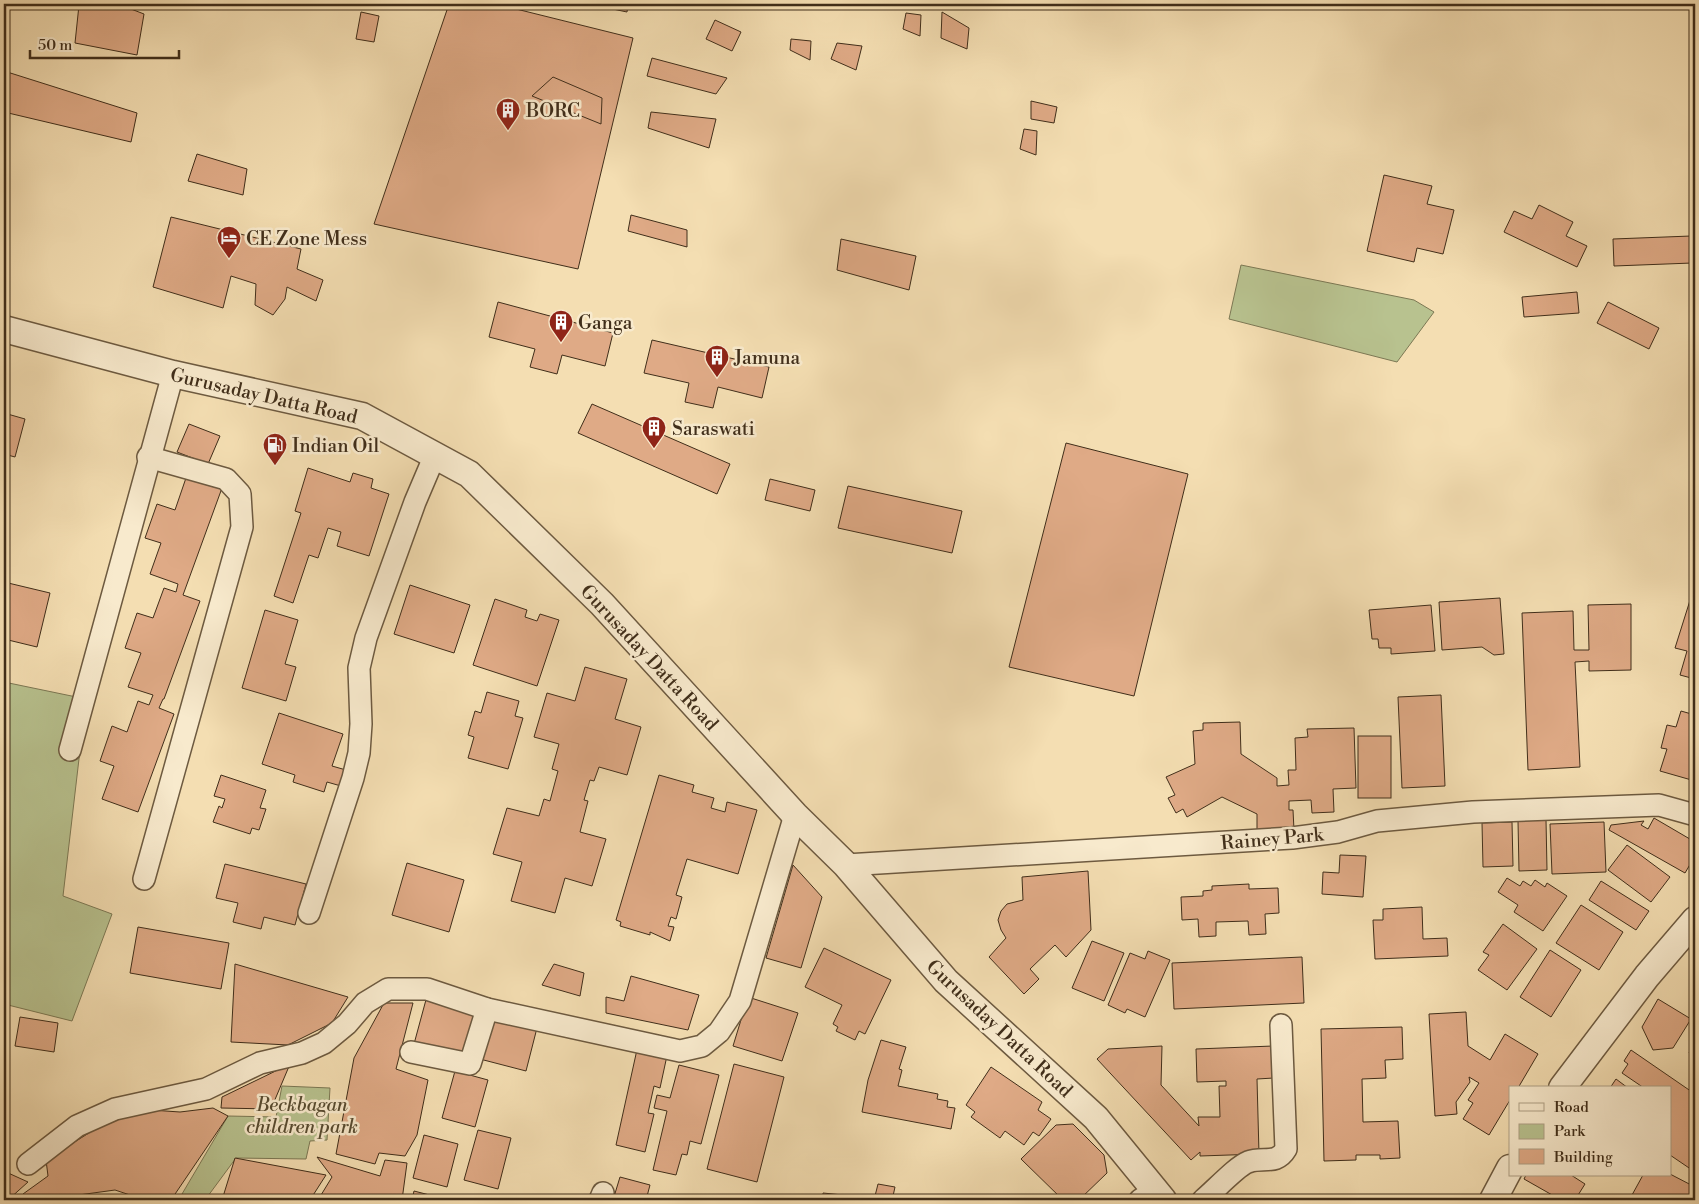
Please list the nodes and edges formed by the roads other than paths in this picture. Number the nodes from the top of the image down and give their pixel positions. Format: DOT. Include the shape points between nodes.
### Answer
graph roads {
  1 [pos="4,329"];
  2 [pos="173,374"];
  3 [pos="435,456"];
  4 [pos="148,458"];
  5 [pos="70,750"];
  6 [pos="795,815"];
  7 [pos="1695,815"];
  8 [pos="846,865"];
  9 [pos="144,878"];
  10 [pos="309,913"];
  11 [pos="1695,920"];
  12 [pos="487,1009"];
  13 [pos="1281,1025"];
  14 [pos="411,1052"];
  15 [pos="1564,1086"];
  16 [pos="28,1164"];
  17 [pos="1509,1170"];
  18 [pos="1153,1197"];
  19 [pos="1203,1200"];
  20 [pos="1492,1200"];
  1 -- 2 [label="street, Gurusaday Datta Road"];
  2 -- 3 [label="street, Gurusaday Datta Road" via="362,416"];
  2 -- 4 [label="street"];
  3 -- 6 [label="street, Gurusaday Datta Road" via="469,474 602,604"];
  3 -- 10 [label="street" via="366,638 359,668 361,724 355,770"];
  4 -- 5 [label="street"];
  4 -- 9 [label="street" via="226,479 240,494 243,515"];
  6 -- 8 [label="street, Gurusaday Datta Road"];
  6 -- 12 [label="street" via="740,1001 719,1032 702,1046 680,1051"];
  7 -- 8 [label="street, Rainey Park" via="1659,804 1473,812 1377,821 1338,832 1292,838"];
  8 -- 18 [label="street, Gurusaday Datta Road" via="946,981 1096,1118"];
  11 -- 15 [label="street" via="1647,976"];
  12 -- 14 [label="street" via="470,1064"];
  12 -- 16 [label="street" via="427,989 388,989 365,1003 324,1043 302,1053 260,1063 206,1089 115,1109 77,1126"];
  13 -- 19 [label="street" via="1286,1149 1276,1160 1246,1163"];
  17 -- 20 [label="street"];
}
